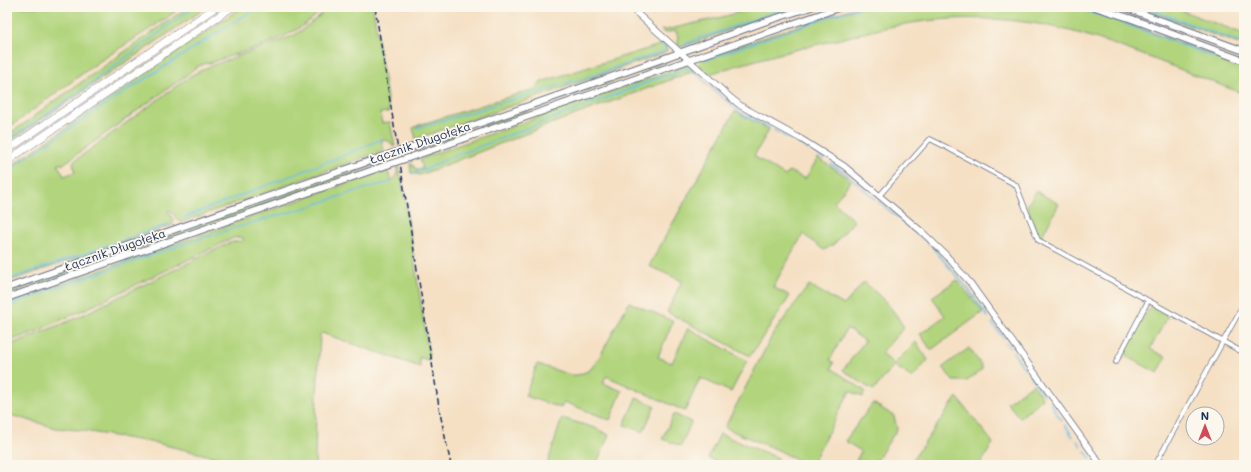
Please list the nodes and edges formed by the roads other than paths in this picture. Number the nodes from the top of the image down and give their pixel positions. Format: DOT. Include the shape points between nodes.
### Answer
graph roads {
  1 [pos="216,7"];
  2 [pos="232,7"];
  3 [pos="630,7"];
  4 [pos="811,7"];
  5 [pos="841,7"];
  6 [pos="1095,7"];
  7 [pos="1124,7"];
  8 [pos="1244,51"];
  9 [pos="679,53"];
  10 [pos="688,60"];
  11 [pos="1244,61"];
  12 [pos="7,150"];
  13 [pos="7,161"];
  14 [pos="879,196"];
  15 [pos="7,288"];
  16 [pos="7,298"];
  17 [pos="1148,301"];
  18 [pos="1242,307"];
  19 [pos="1222,342"];
  20 [pos="1244,353"];
  21 [pos="1116,362"];
  22 [pos="1101,465"];
  23 [pos="1155,465"];
  1 -- 12 [label="highway"];
  2 -- 13 [label="highway"];
  3 -- 9 [label="street"];
  4 -- 9 [label="main road, Łącznik Długołęka"];
  5 -- 10 [label="main road, Łącznik Długołęka"];
  6 -- 11 [label="main road"];
  7 -- 8 [label="main road"];
  9 -- 10 [label="street"];
  9 -- 15 [label="main road, Łącznik Długołęka, bridge"];
  10 -- 14 [label="street" via="741,106 844,166"];
  10 -- 16 [label="main road, Łącznik Długołęka, bridge"];
  14 -- 17 [label="street" via="930,139 1016,185 1038,240"];
  14 -- 22 [label="street" via="921,231 971,284"];
  17 -- 19 [label="street"];
  17 -- 21 [label="street"];
  18 -- 19 [label="street"];
  19 -- 20 [label="street"];
  19 -- 23 [label="street"];
}
